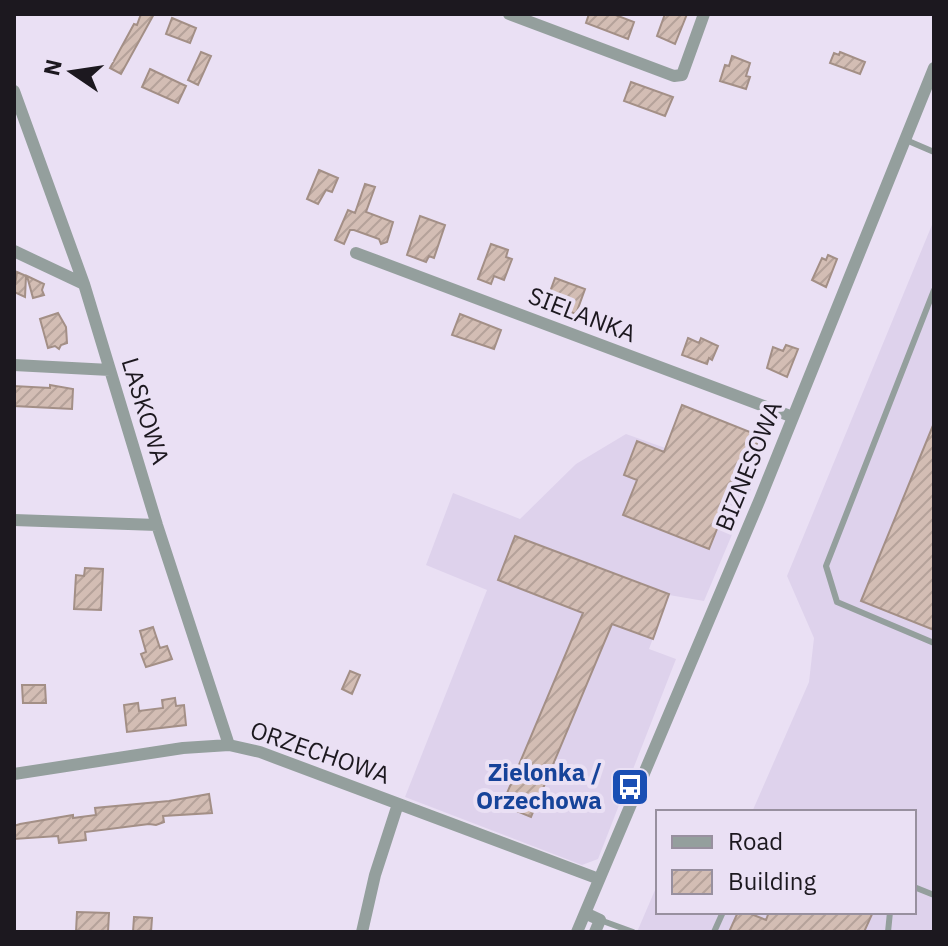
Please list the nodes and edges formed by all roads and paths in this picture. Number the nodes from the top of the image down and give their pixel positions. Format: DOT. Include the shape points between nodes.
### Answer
graph roads {
  1 [pos="509,14"];
  2 [pos="704,14"];
  3 [pos="934,68"];
  4 [pos="14,91"];
  5 [pos="906,140"];
  6 [pos="934,152"];
  7 [pos="14,251"];
  8 [pos="356,253"];
  9 [pos="84,284"];
  10 [pos="934,290"];
  11 [pos="14,365"];
  12 [pos="110,370"];
  13 [pos="793,417"];
  14 [pos="14,520"];
  15 [pos="157,525"];
  16 [pos="934,643"];
  17 [pos="229,745"];
  18 [pos="14,774"];
  19 [pos="398,804"];
  20 [pos="599,879"];
  21 [pos="585,913"];
  22 [pos="597,926"];
  23 [pos="362,932"];
  24 [pos="577,932"];
  25 [pos="633,932"];
  1 -- 2 [label="street" via="674,76 682,75"];
  3 -- 5 [label="street, BIZNESOWA"];
  4 -- 9 [label="street, LASKOWA"];
  5 -- 6 [label="lane"];
  5 -- 13 [label="street, BIZNESOWA"];
  7 -- 9 [label="street"];
  8 -- 13 [label="street, SIELANKA"];
  9 -- 12 [label="street, LASKOWA"];
  10 -- 16 [label="lane" via="826,566 837,602"];
  11 -- 12 [label="street"];
  12 -- 15 [label="street, LASKOWA"];
  13 -- 20 [label="street, BIZNESOWA"];
  14 -- 15 [label="street"];
  15 -- 17 [label="street, LASKOWA"];
  17 -- 18 [label="street, ORZECHOWA"];
  17 -- 19 [label="street, ORZECHOWA"];
  19 -- 20 [label="street, ORZECHOWA"];
  19 -- 23 [label="street"];
  20 -- 21 [label="street, BIZNESOWA"];
  21 -- 22 [label="street"];
  21 -- 24 [label="street, BIZNESOWA"];
  22 -- 25 [label="lane"];
}
